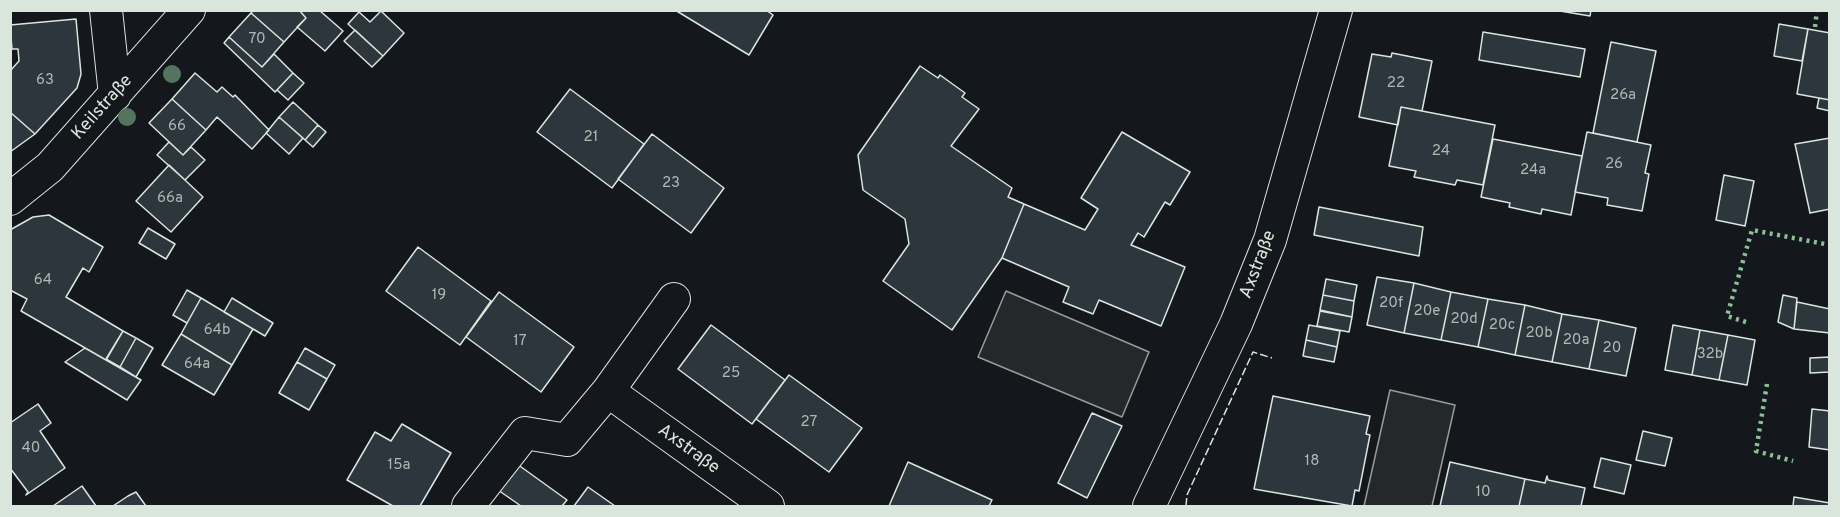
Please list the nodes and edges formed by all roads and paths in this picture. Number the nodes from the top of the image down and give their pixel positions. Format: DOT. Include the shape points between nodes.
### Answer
graph roads {
  1 [pos="106,10"];
  2 [pos="189,10"];
  3 [pos="1336,10"];
  4 [pos="115,95"];
  5 [pos="10,199"];
  6 [pos="674,299"];
  7 [pos="608,391"];
  8 [pos="468,507"];
  9 [pos="768,507"];
  10 [pos="1149,507"];
  1 -- 4 [label="street"];
  2 -- 4 [label="street, Keilstraße"];
  3 -- 10 [label="street, Axstraße" via="1270,240 1236,324"];
  4 -- 5 [label="street, Keilstraße" via="51,167"];
  6 -- 7 [label="street"];
  7 -- 8 [label="street" via="567,440 525,433"];
  7 -- 9 [label="street, Axstraße"];
}
